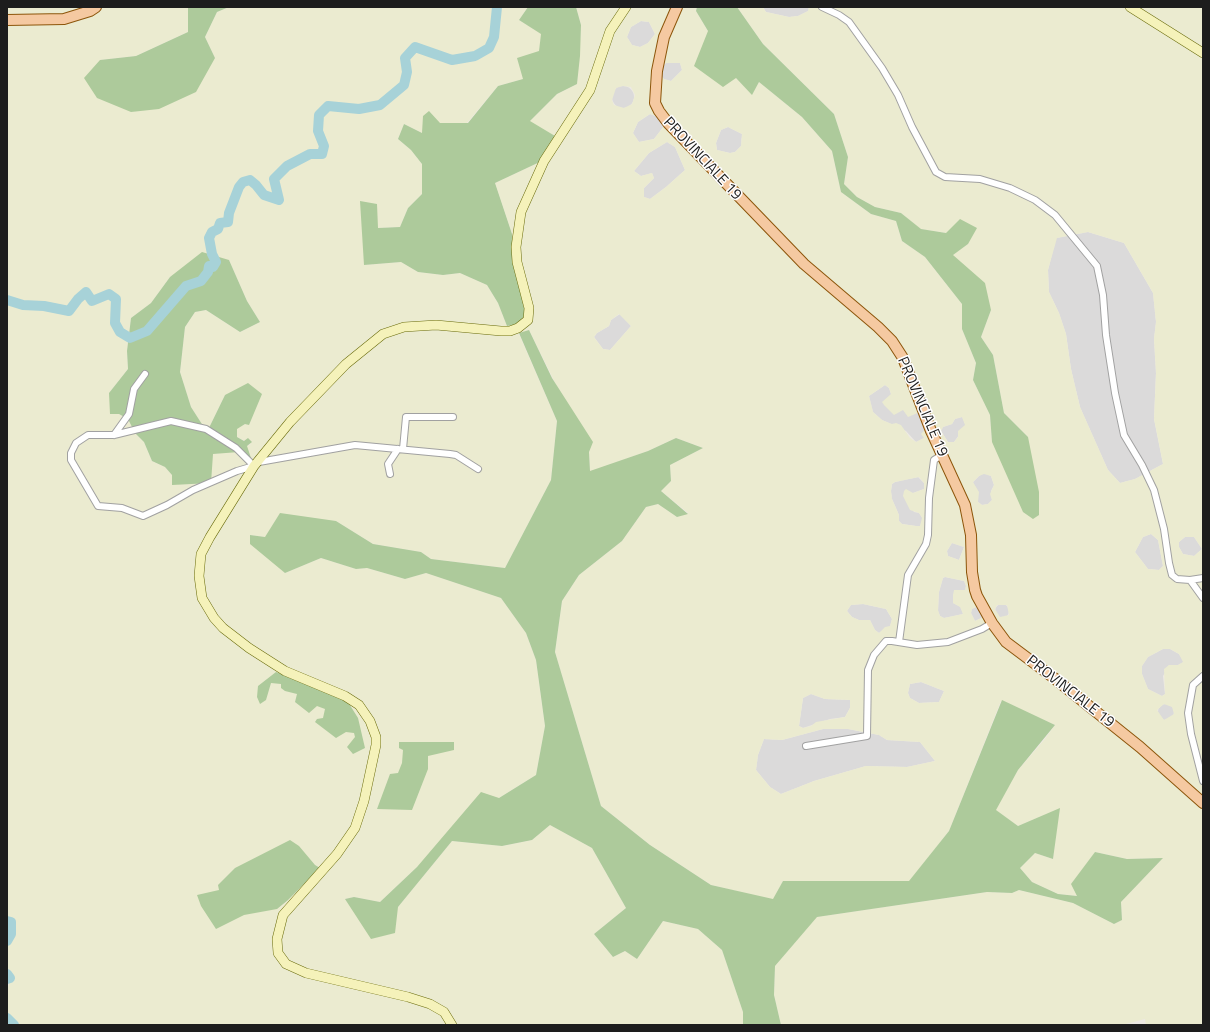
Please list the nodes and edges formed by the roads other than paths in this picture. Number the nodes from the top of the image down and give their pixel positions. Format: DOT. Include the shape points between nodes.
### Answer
graph roads {
  1 [pos="96,7"];
  2 [pos="626,7"];
  3 [pos="677,7"];
  4 [pos="822,7"];
  5 [pos="1130,7"];
  6 [pos="7,20"];
  7 [pos="1203,53"];
  8 [pos="145,374"];
  9 [pos="453,417"];
  10 [pos="114,435"];
  11 [pos="400,449"];
  12 [pos="942,455"];
  13 [pos="257,464"];
  14 [pos="478,469"];
  15 [pos="390,474"];
  16 [pos="1203,578"];
  17 [pos="1190,580"];
  18 [pos="1203,598"];
  19 [pos="992,623"];
  20 [pos="899,642"];
  21 [pos="1203,676"];
  22 [pos="806,746"];
  23 [pos="1203,781"];
  24 [pos="1203,799"];
  25 [pos="452,1025"];
  1 -- 6 [label="main road" via="64,19"];
  2 -- 13 [label="street" via="610,31 590,90 544,161 521,212 516,247 517,262 529,308 528,320 518,328 501,331 436,325 404,327 383,334 329,380 290,422"];
  3 -- 12 [label="main road, PROVINCIALE 19" via="664,37 657,71 655,103 659,112 804,264 892,341 909,371"];
  4 -- 17 [label="street" via="849,22 882,68 936,172 945,177 980,179 1010,188 1035,200 1055,215 1097,266 1120,422 1124,435 1154,490 1172,575 1177,579"];
  5 -- 7 [label="street"];
  8 -- 10 [label="street" via="134,389 130,414"];
  9 -- 11 [label="street" via="406,417"];
  10 -- 13 [label="street" via="171,421 206,429"];
  10 -- 13 [label="street" via="88,435 76,443 71,460 98,506 122,508 143,516 193,490"];
  11 -- 13 [label="street" via="348,444"];
  11 -- 14 [label="street" via="456,455"];
  11 -- 15 [label="street" via="388,464"];
  12 -- 19 [label="main road, PROVINCIALE 19" via="967,510 975,590"];
  12 -- 20 [label="street" via="934,460 928,535 926,544 907,579"];
  13 -- 25 [label="street" via="204,546 200,564 202,598 219,623 249,648 285,671 345,696 359,705 370,721 376,737 364,801 355,828 337,854 283,915 276,938 278,952 286,964 302,971 430,1004 444,1012"];
  16 -- 17 [label="street"];
  17 -- 18 [label="street"];
  19 -- 20 [label="street" via="948,642"];
  19 -- 24 [label="main road, PROVINCIALE 19" via="1006,642"];
  20 -- 22 [label="street" via="886,641 870,663 867,680 867,736"];
  21 -- 23 [label="street" via="1194,685 1188,713"];
}
